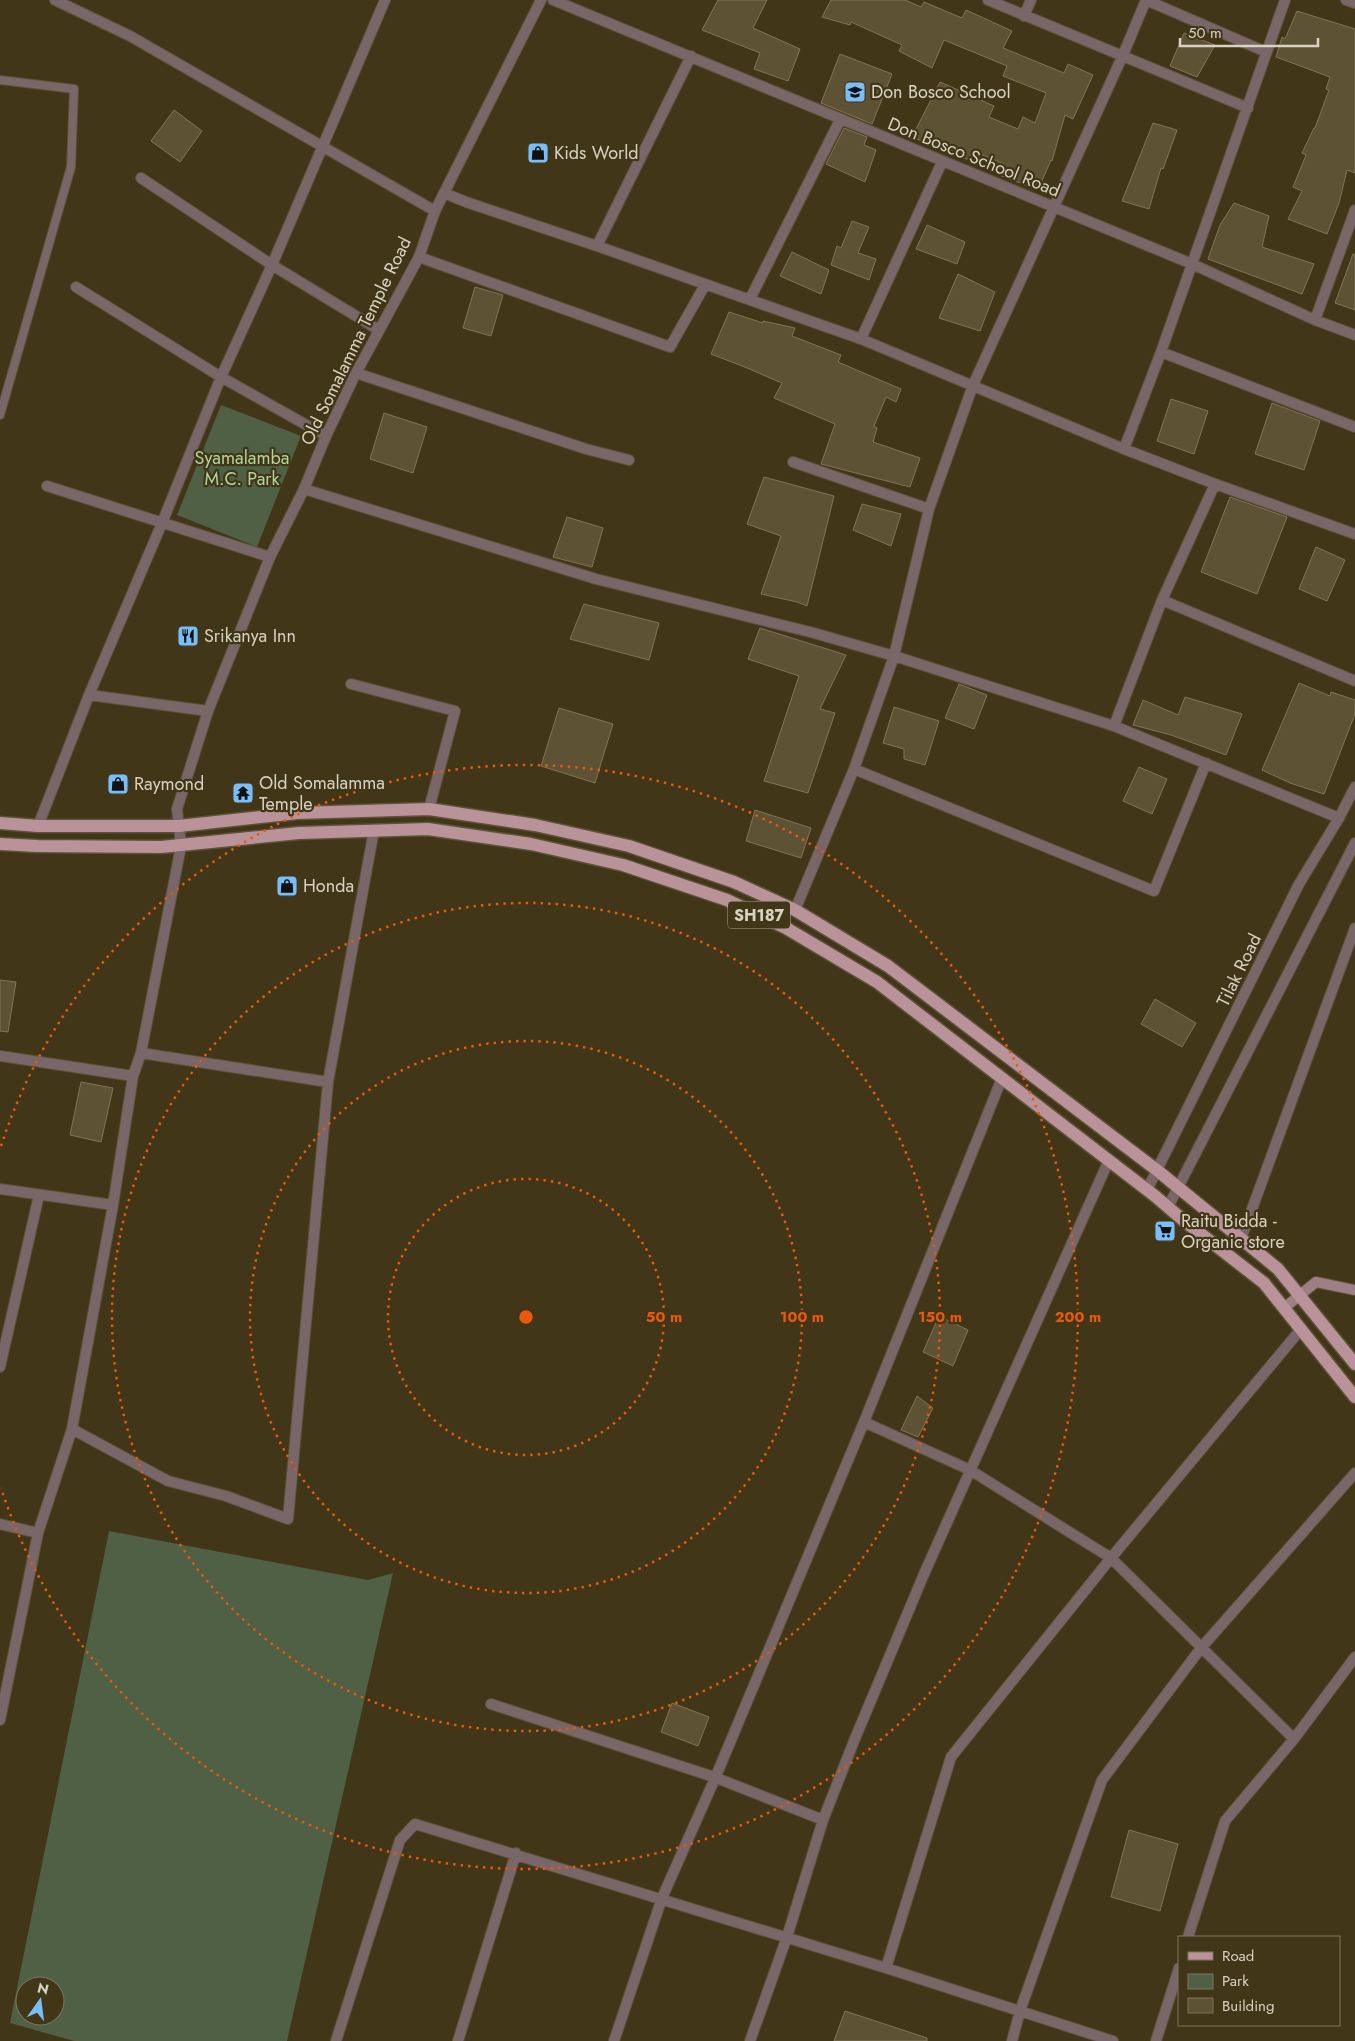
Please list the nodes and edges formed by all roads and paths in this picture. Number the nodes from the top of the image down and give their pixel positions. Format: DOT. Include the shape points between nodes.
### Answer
graph roads {
  1 [pos="55,0"];
  2 [pos="385,0"];
  3 [pos="541,0"];
  4 [pos="552,0"];
  5 [pos="988,0"];
  6 [pos="1031,0"];
  7 [pos="1146,0"];
  8 [pos="1285,0"];
  9 [pos="1346,0"];
  10 [pos="1355,3"];
  11 [pos="1024,16"];
  12 [pos="1266,52"];
  13 [pos="1123,55"];
  14 [pos="691,56"];
  15 [pos="0,80"];
  16 [pos="1248,108"];
  17 [pos="840,120"];
  18 [pos="323,146"];
  19 [pos="942,162"];
  20 [pos="142,178"];
  21 [pos="444,193"];
  22 [pos="1054,207"];
  23 [pos="1355,210"];
  24 [pos="435,211"];
  25 [pos="597,246"];
  26 [pos="419,257"];
  27 [pos="1192,264"];
  28 [pos="272,265"];
  29 [pos="705,285"];
  30 [pos="76,286"];
  31 [pos="750,299"];
  32 [pos="1315,320"];
  33 [pos="379,330"];
  34 [pos="1355,335"];
  35 [pos="862,339"];
  36 [pos="1161,352"];
  37 [pos="356,373"];
  38 [pos="221,377"];
  39 [pos="973,385"];
  40 [pos="0,416"];
  41 [pos="1355,427"];
  42 [pos="326,436"];
  43 [pos="1124,449"];
  44 [pos="629,460"];
  45 [pos="792,462"];
  46 [pos="1215,484"];
  47 [pos="47,486"];
  48 [pos="304,489"];
  49 [pos="929,509"];
  50 [pos="162,523"];
  51 [pos="1355,534"];
  52 [pos="270,557"];
  53 [pos="1162,600"];
  54 [pos="894,656"];
  55 [pos="1355,681"];
  56 [pos="351,684"];
  57 [pos="89,695"];
  58 [pos="208,711"];
  59 [pos="1114,726"];
  60 [pos="1206,763"];
  61 [pos="854,769"];
  62 [pos="1355,787"];
  63 [pos="430,809"];
  64 [pos="1339,818"];
  65 [pos="0,823"];
  66 [pos="38,826"];
  67 [pos="179,826"];
  68 [pos="374,830"];
  69 [pos="1355,843"];
  70 [pos="0,844"];
  71 [pos="181,846"];
  72 [pos="795,910"];
  73 [pos="1355,928"];
  74 [pos="141,1053"];
  75 [pos="0,1056"];
  76 [pos="133,1076"];
  77 [pos="1002,1078"];
  78 [pos="328,1082"];
  79 [pos="1109,1160"];
  80 [pos="1158,1171"];
  81 [pos="1178,1188"];
  82 [pos="0,1189"];
  83 [pos="1147,1190"];
  84 [pos="39,1195"];
  85 [pos="113,1205"];
  86 [pos="1168,1207"];
  87 [pos="1241,1239"];
  88 [pos="1355,1290"];
  89 [pos="1300,1296"];
  90 [pos="1284,1308"];
  91 [pos="1301,1329"];
  92 [pos="1355,1364"];
  93 [pos="0,1367"];
  94 [pos="1355,1397"];
  95 [pos="864,1422"];
  96 [pos="72,1429"];
  97 [pos="970,1470"];
  98 [pos="1355,1473"];
  99 [pos="0,1524"];
  100 [pos="38,1533"];
  101 [pos="1111,1558"];
  102 [pos="1202,1648"];
  103 [pos="1355,1657"];
  104 [pos="491,1704"];
  105 [pos="0,1720"];
  106 [pos="1294,1739"];
  107 [pos="714,1778"];
  108 [pos="823,1820"];
  109 [pos="516,1854"];
  110 [pos="662,1898"];
  111 [pos="1188,1936"];
  112 [pos="787,1937"];
  113 [pos="886,1968"];
  114 [pos="1178,1971"];
  115 [pos="1020,2011"];
  116 [pos="336,2041"];
  117 [pos="458,2041"];
  118 [pos="614,2041"];
  119 [pos="750,2041"];
  120 [pos="1012,2041"];
  121 [pos="1113,2041"];
  122 [pos="1156,2041"];
  1 -- 18 [label="street" via="130,36"];
  2 -- 18 [label="street"];
  3 -- 21 [label="street, Old Somalamma Temple Road"];
  4 -- 14 [label="street, Don Bosco School Road"];
  5 -- 11 [label="street"];
  6 -- 11 [label="street"];
  7 -- 12 [label="street"];
  7 -- 13 [label="street"];
  8 -- 12 [label="street"];
  9 -- 10 [label="street"];
  11 -- 13 [label="street"];
  12 -- 16 [label="street"];
  13 -- 16 [label="street"];
  13 -- 22 [label="street"];
  14 -- 17 [label="street, Don Bosco School Road"];
  14 -- 25 [label="street"];
  15 -- 40 [label="lane" via="74,89 71,167"];
  16 -- 27 [label="street"];
  17 -- 19 [label="street, Don Bosco School Road"];
  17 -- 31 [label="street"];
  18 -- 24 [label="street"];
  18 -- 28 [label="street"];
  19 -- 22 [label="street, Don Bosco School Road"];
  19 -- 35 [label="street"];
  20 -- 28 [label="street"];
  21 -- 24 [label="street, Old Somalamma Temple Road"];
  21 -- 25 [label="street"];
  22 -- 27 [label="street, Don Bosco School Road"];
  22 -- 39 [label="street"];
  23 -- 32 [label="street"];
  24 -- 26 [label="street, Old Somalamma Temple Road"];
  25 -- 29 [label="street"];
  26 -- 29 [label="street" via="670,347"];
  26 -- 33 [label="street, Old Somalamma Temple Road"];
  27 -- 32 [label="street, Don Bosco School Road"];
  27 -- 36 [label="street"];
  28 -- 33 [label="street"];
  28 -- 38 [label="street"];
  29 -- 31 [label="street"];
  30 -- 38 [label="street"];
  31 -- 35 [label="street"];
  32 -- 34 [label="street, Don Bosco School Road"];
  33 -- 37 [label="street, Old Somalamma Temple Road"];
  35 -- 39 [label="street"];
  36 -- 41 [label="street"];
  36 -- 43 [label="street"];
  37 -- 42 [label="street, Old Somalamma Temple Road"];
  37 -- 44 [label="street" via="586,449"];
  38 -- 42 [label="street"];
  38 -- 50 [label="street"];
  39 -- 43 [label="street"];
  39 -- 49 [label="street"];
  42 -- 48 [label="street, Old Somalamma Temple Road"];
  43 -- 46 [label="street"];
  45 -- 49 [label="street"];
  46 -- 51 [label="street"];
  46 -- 53 [label="street"];
  47 -- 50 [label="street"];
  48 -- 52 [label="street, Old Somalamma Temple Road"];
  48 -- 54 [label="street" via="596,579"];
  49 -- 54 [label="street"];
  50 -- 52 [label="street"];
  50 -- 57 [label="street"];
  52 -- 58 [label="street, Old Somalamma Temple Road"];
  53 -- 55 [label="street"];
  53 -- 59 [label="street"];
  54 -- 59 [label="street"];
  54 -- 61 [label="street"];
  56 -- 63 [label="street" via="455,711"];
  57 -- 58 [label="street"];
  57 -- 66 [label="street"];
  58 -- 67 [label="street, Old Somalamma Temple Road" via="177,809"];
  59 -- 60 [label="street"];
  60 -- 61 [label="street" via="1154,891"];
  60 -- 64 [label="street"];
  61 -- 72 [label="street"];
  62 -- 64 [label="street, Tilak Road"];
  63 -- 67 [label="main road, SH187" via="297,813"];
  63 -- 72 [label="main road, SH187" via="535,824 629,846 734,882"];
  64 -- 80 [label="street, Tilak Road" via="1299,884"];
  65 -- 66 [label="main road, SH187"];
  66 -- 67 [label="main road, SH187"];
  67 -- 71 [label="street, Old Somalamma Temple Road"];
  68 -- 71 [label="main road, SH187" via="212,840"];
  68 -- 77 [label="main road, SH187" via="428,829 531,844 623,865 727,900 786,928 877,982"];
  68 -- 78 [label="street"];
  69 -- 81 [label="street"];
  70 -- 71 [label="main road, SH187"];
  71 -- 74 [label="street, Old Somalamma Temple Road"];
  72 -- 80 [label="main road, SH187" via="888,966"];
  73 -- 87 [label="street"];
  74 -- 76 [label="street, Old Somalamma Temple Road"];
  74 -- 78 [label="street"];
  75 -- 76 [label="street"];
  76 -- 85 [label="street, Old Somalamma Temple Road"];
  77 -- 79 [label="main road, SH187"];
  77 -- 95 [label="street"];
  78 -- 96 [label="street" via="288,1519 226,1496 168,1481"];
  79 -- 83 [label="main road, SH187"];
  79 -- 97 [label="street"];
  80 -- 81 [label="main road, SH187"];
  80 -- 83 [label="street, Tilak Road"];
  81 -- 86 [label="street"];
  81 -- 87 [label="main road, SH187"];
  82 -- 84 [label="street"];
  83 -- 86 [label="main road, SH187"];
  84 -- 85 [label="street"];
  84 -- 93 [label="street"];
  85 -- 96 [label="street, Old Somalamma Temple Road"];
  86 -- 90 [label="main road, SH187" via="1264,1283"];
  87 -- 89 [label="main road, SH187" via="1278,1269"];
  88 -- 89 [label="main road" via="1316,1282"];
  89 -- 90 [label="main road"];
  89 -- 92 [label="main road, SH187"];
  90 -- 91 [label="main road, SH187"];
  91 -- 94 [label="main road, SH187"];
  91 -- 101 [label="street"];
  95 -- 97 [label="street"];
  95 -- 107 [label="street"];
  96 -- 100 [label="street, Old Somalamma Temple Road"];
  97 -- 101 [label="street"];
  97 -- 108 [label="street" via="916,1592"];
  98 -- 102 [label="street"];
  99 -- 100 [label="street"];
  100 -- 105 [label="street, Old Somalamma Temple Road"];
  101 -- 102 [label="street"];
  101 -- 113 [label="street" via="951,1757"];
  102 -- 106 [label="street"];
  102 -- 115 [label="street" via="1102,1780"];
  103 -- 106 [label="street"];
  104 -- 107 [label="street"];
  106 -- 111 [label="street" via="1225,1821"];
  107 -- 108 [label="street"];
  107 -- 110 [label="street"];
  108 -- 112 [label="street"];
  109 -- 110 [label="street"];
  109 -- 116 [label="street" via="415,1824 400,1840"];
  109 -- 117 [label="street"];
  110 -- 112 [label="street"];
  110 -- 118 [label="street"];
  112 -- 113 [label="street"];
  112 -- 119 [label="street"];
  113 -- 115 [label="street"];
  114 -- 122 [label="street"];
  115 -- 120 [label="street"];
  115 -- 121 [label="street"];
}
